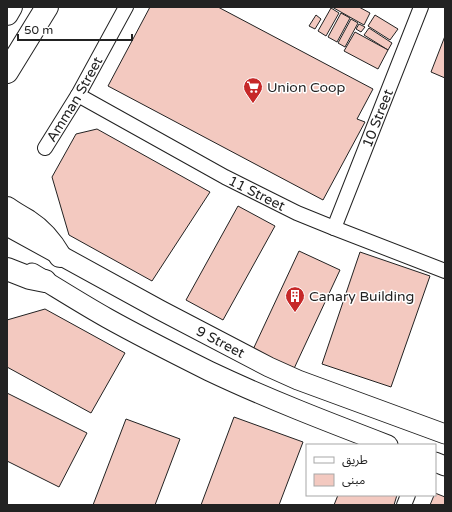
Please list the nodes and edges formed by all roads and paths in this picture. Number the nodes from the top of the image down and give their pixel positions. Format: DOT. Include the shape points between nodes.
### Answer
graph roads {
  1 [pos="11,7"];
  2 [pos="47,7"];
  3 [pos="126,7"];
  4 [pos="421,7"];
  5 [pos="7,14"];
  6 [pos="7,72"];
  7 [pos="78,95"];
  8 [pos="45,148"];
  9 [pos="7,208"];
  10 [pos="7,226"];
  11 [pos="334,228"];
  12 [pos="60,256"];
  13 [pos="7,259"];
  14 [pos="7,269"];
  15 [pos="445,271"];
  16 [pos="45,281"];
  17 [pos="445,434"];
  18 [pos="385,444"];
  1 -- 5 [label="main road"];
  2 -- 6 [label="main road"];
  3 -- 7 [label="street, Amman Street"];
  4 -- 11 [label="street, 10 Street"];
  7 -- 8 [label="street, Amman Street"];
  7 -- 11 [label="street, 11 Street" via="225,177 297,213"];
  9 -- 12 [label="main road" via="39,229"];
  10 -- 12 [label="street, 9 Street"];
  11 -- 15 [label="street, 11 Street"];
  12 -- 17 [label="street, 9 Street" via="268,367"];
  13 -- 16 [label="street"];
  14 -- 16 [label="main road"];
  16 -- 18 [label="street" via="159,346 211,372 265,397"];
}
